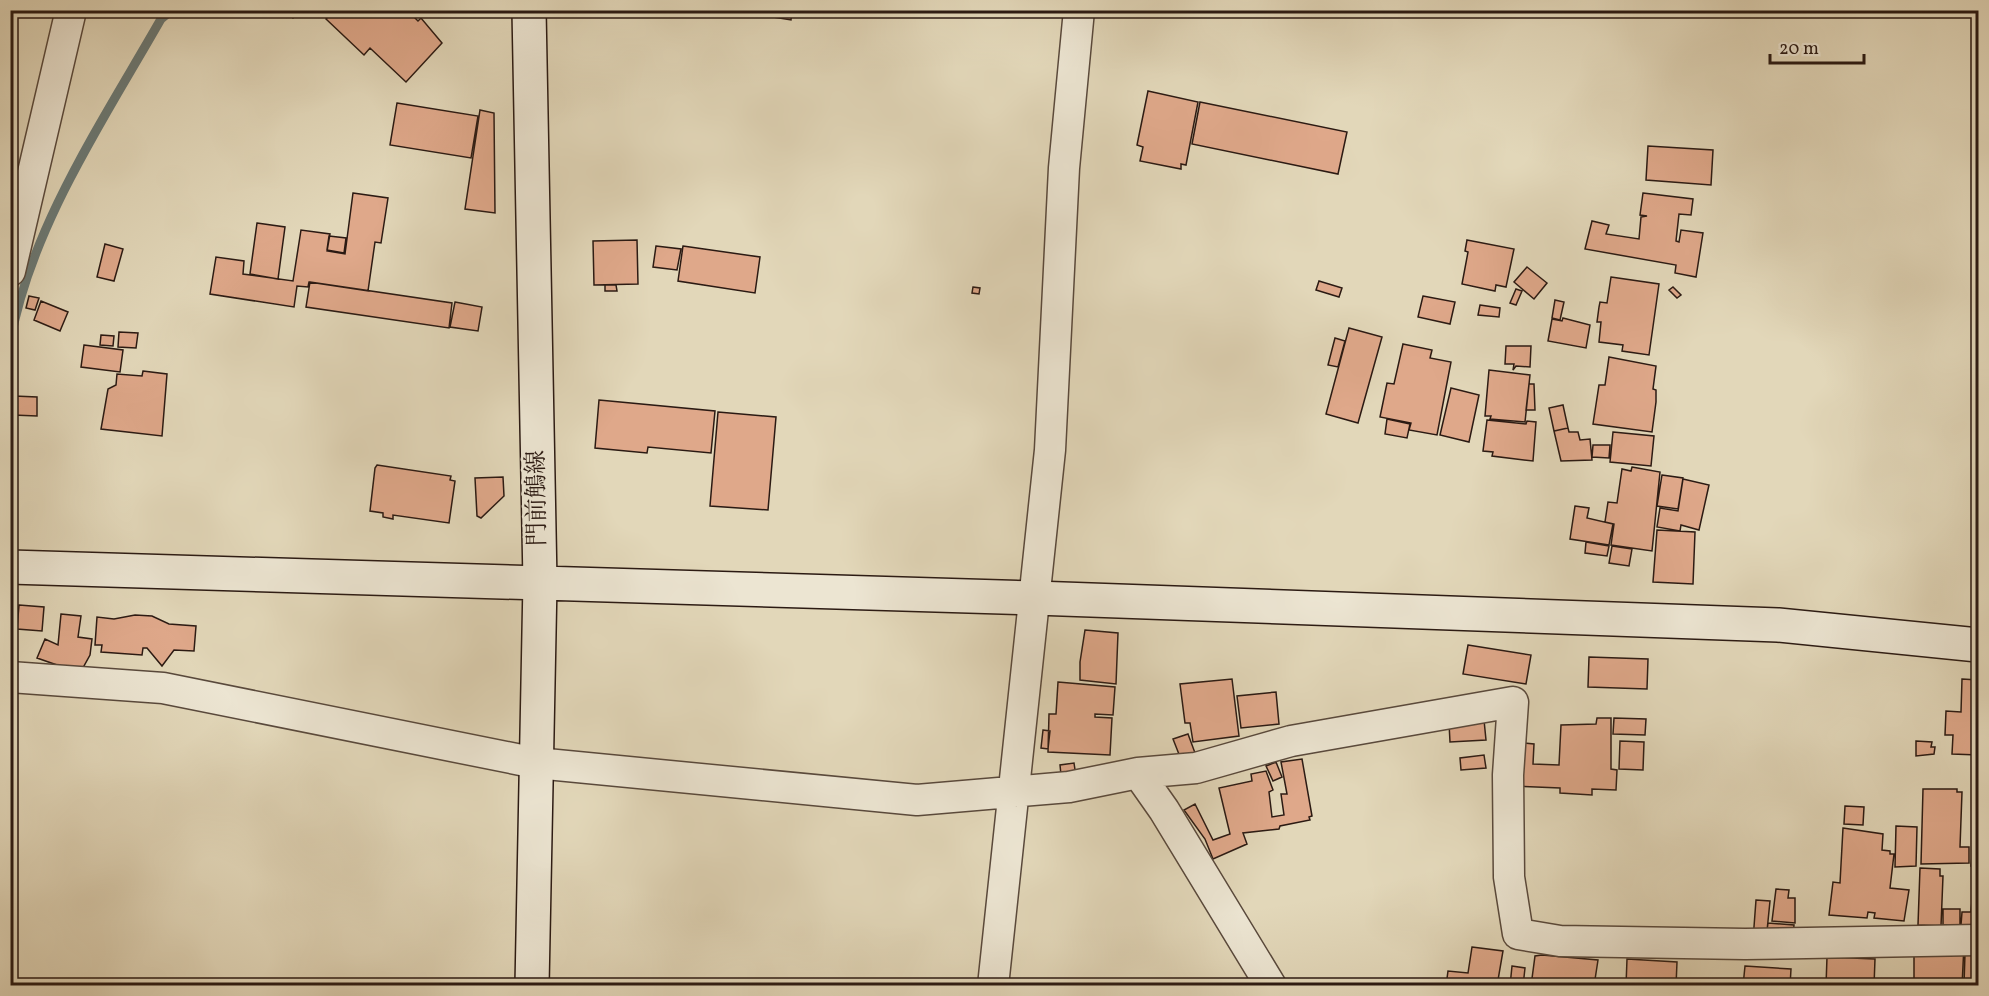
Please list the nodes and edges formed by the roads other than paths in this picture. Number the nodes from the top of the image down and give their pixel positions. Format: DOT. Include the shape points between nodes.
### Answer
graph roads {
  1 [pos="71,10"];
  2 [pos="529,10"];
  3 [pos="1079,10"];
  4 [pos="10,271"];
  5 [pos="10,567"];
  6 [pos="540,582"];
  7 [pos="1035,598"];
  8 [pos="1978,645"];
  9 [pos="10,677"];
  10 [pos="537,763"];
  11 [pos="1138,773"];
  12 [pos="1015,793"];
  13 [pos="1978,940"];
  14 [pos="532,986"];
  15 [pos="993,986"];
  16 [pos="1271,986"];
  1 -- 4 [label="street"];
  2 -- 6 [label="street, 門前鵤線"];
  3 -- 7 [label="street" via="1064,168 1050,450"];
  5 -- 6 [label="street"];
  6 -- 7 [label="street"];
  6 -- 10 [label="street, 門前鵤線"];
  7 -- 8 [label="street" via="1778,625"];
  7 -- 12 [label="street"];
  9 -- 10 [label="street" via="164,688"];
  10 -- 12 [label="street" via="917,800"];
  10 -- 14 [label="street, 門前鵤線"];
  11 -- 12 [label="street"];
  11 -- 13 [label="street" via="1197,768 1291,741 1513,702 1508,775 1509,878 1518,934 1560,941 1745,944"];
  11 -- 16 [label="street"];
  12 -- 15 [label="street"];
}
